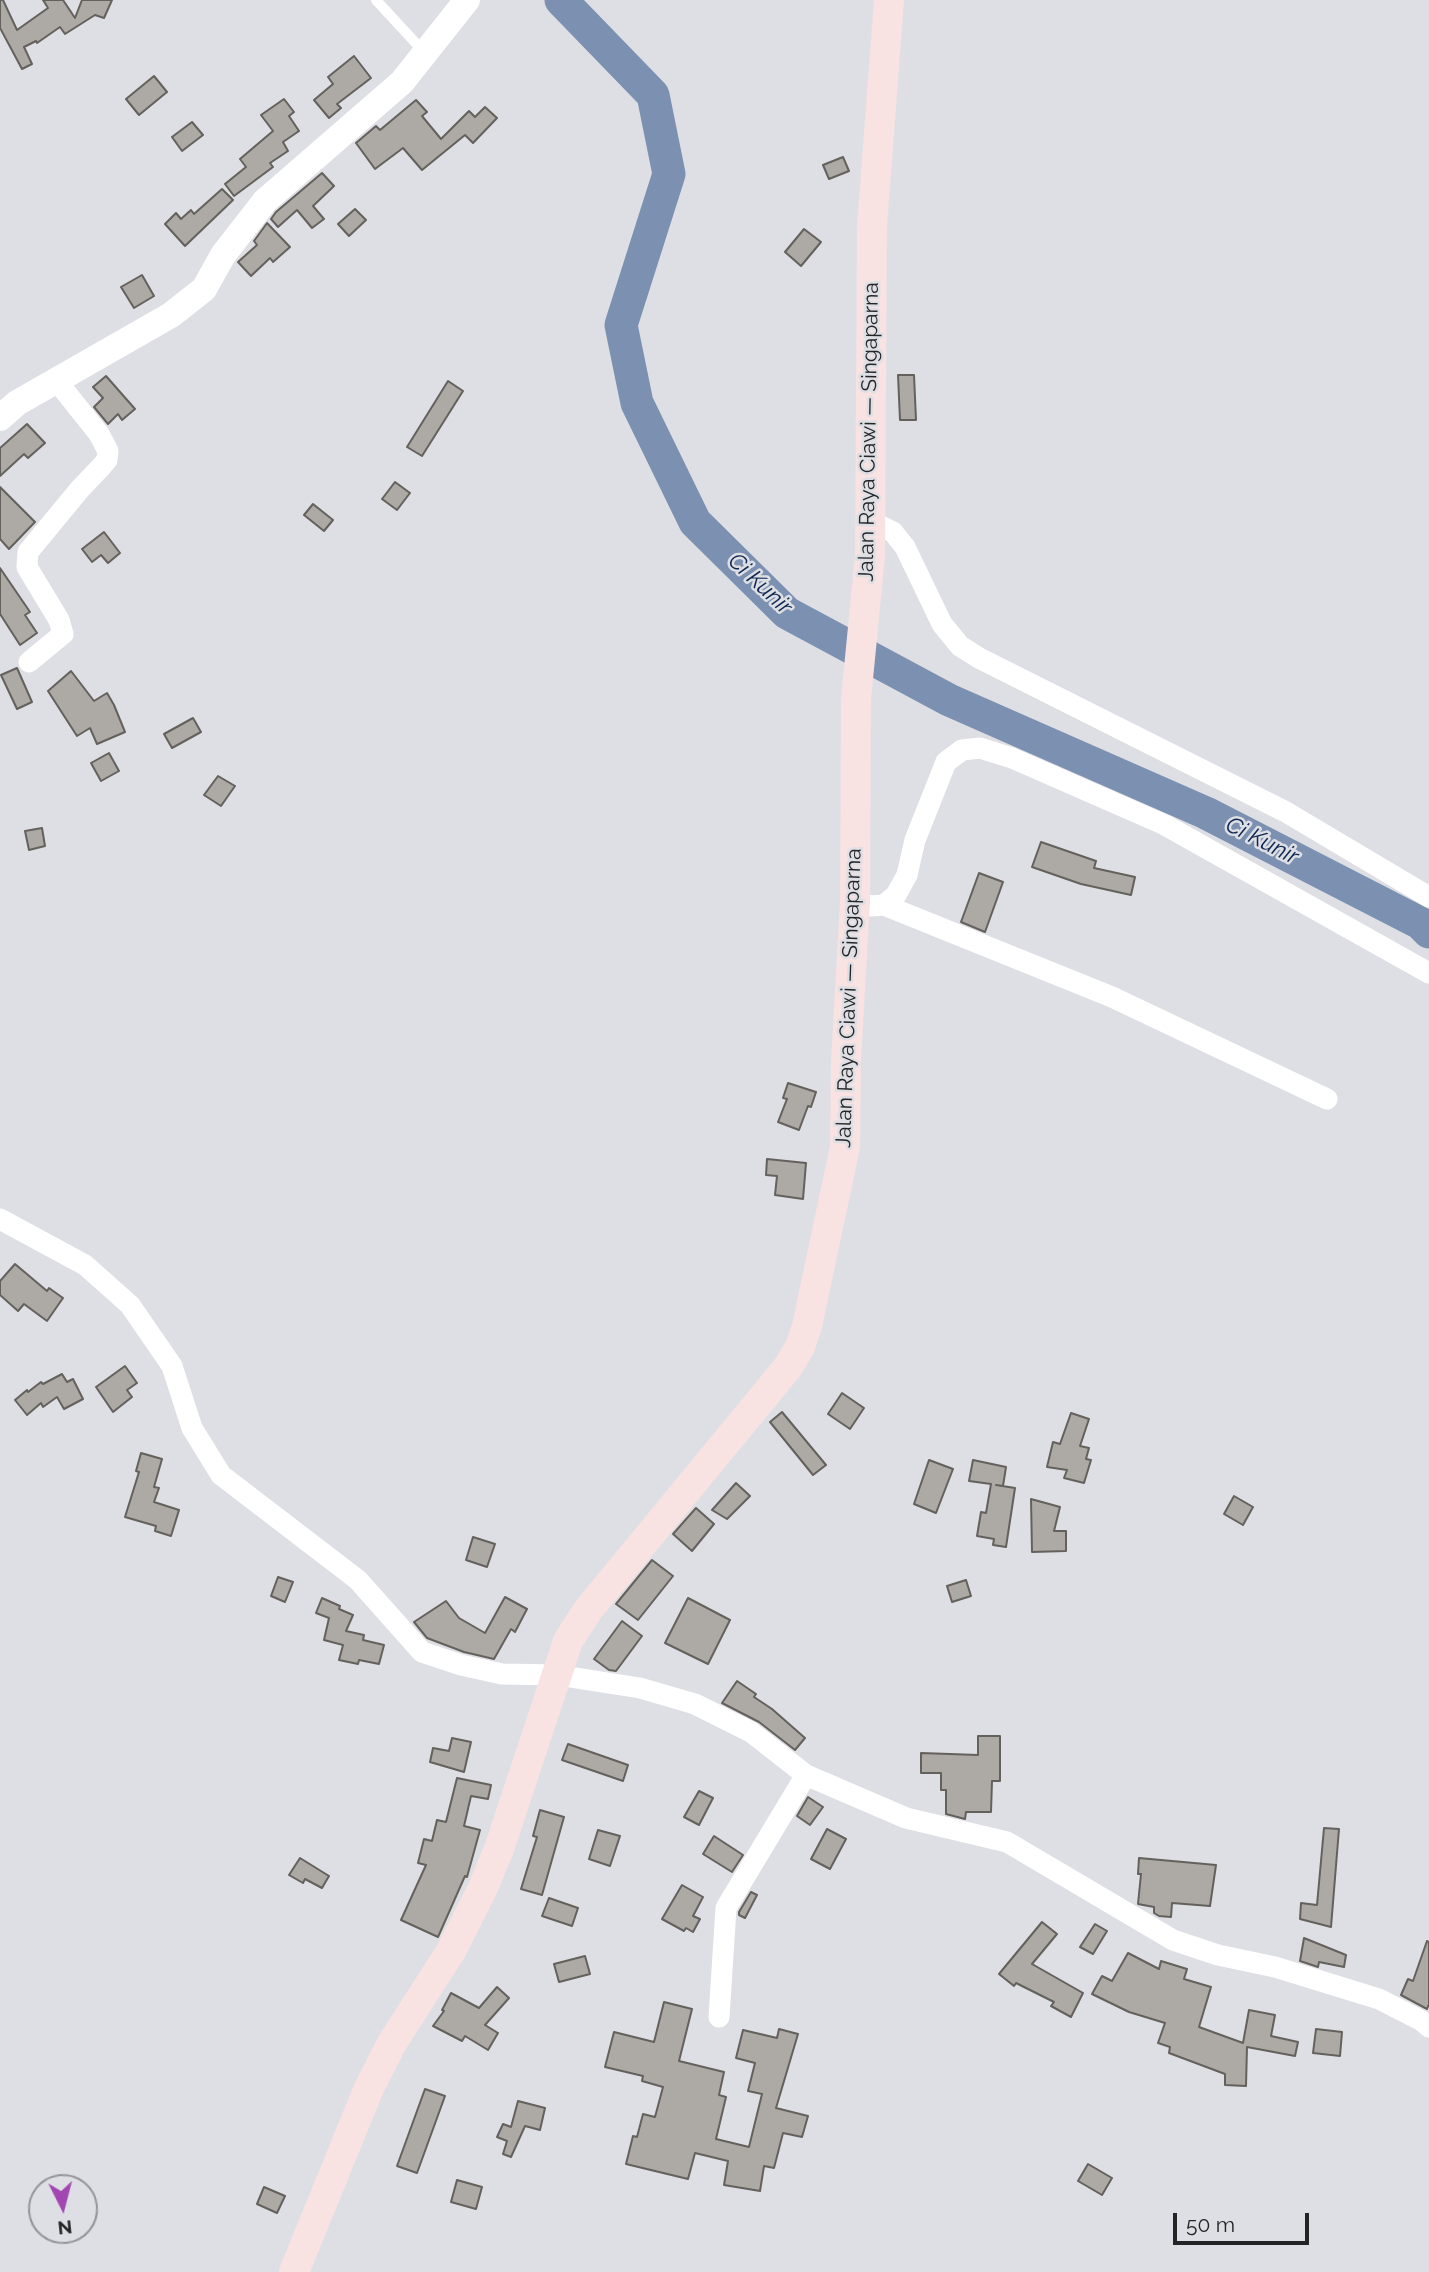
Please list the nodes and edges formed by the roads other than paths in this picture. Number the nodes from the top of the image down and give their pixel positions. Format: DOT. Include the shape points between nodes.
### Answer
graph roads {
  1 [pos="376,0"];
  2 [pos="467,0"];
  3 [pos="889,0"];
  4 [pos="426,54"];
  5 [pos="56,380"];
  6 [pos="0,418"];
  7 [pos="870,521"];
  8 [pos="29,662"];
  9 [pos="1429,897"];
  10 [pos="855,902"];
  11 [pos="884,905"];
  12 [pos="1429,973"];
  13 [pos="1327,1099"];
  14 [pos="0,1219"];
  15 [pos="557,1675"];
  16 [pos="806,1774"];
  17 [pos="719,2017"];
  18 [pos="1429,2027"];
  19 [pos="294,2272"];
  1 -- 4 [label="lane"];
  2 -- 4 [label="street"];
  3 -- 7 [label="main road, Jalan Raya Ciawi — Singaparna" via="872,227"];
  4 -- 5 [label="street" via="402,82 265,201 193,299"];
  5 -- 6 [label="street"];
  5 -- 8 [label="street" via="108,451 107,460 28,552 27,567 63,634"];
  7 -- 9 [label="street" via="893,532 905,547 942,624 960,646 1286,812"];
  7 -- 10 [label="main road, Jalan Raya Ciawi — Singaparna" via="856,699"];
  10 -- 11 [label="street"];
  10 -- 15 [label="main road, Jalan Raya Ciawi — Singaparna" via="845,1147 800,1347 589,1610 568,1642"];
  11 -- 12 [label="street" via="906,875 946,762 961,750 980,748 1166,825"];
  11 -- 13 [label="street" via="1112,997"];
  14 -- 15 [label="street" via="85,1265 130,1305 172,1366 192,1428 221,1475 358,1580 422,1652 502,1674"];
  15 -- 16 [label="street" via="640,1688 695,1704 751,1732"];
  15 -- 19 [label="main road, Jalan Raya Ciawi — Singaparna" via="482,1890 369,2088"];
  16 -- 17 [label="street" via="726,1908"];
  16 -- 18 [label="street" via="905,1818 1007,1842 1174,1940 1379,1999"];
}
